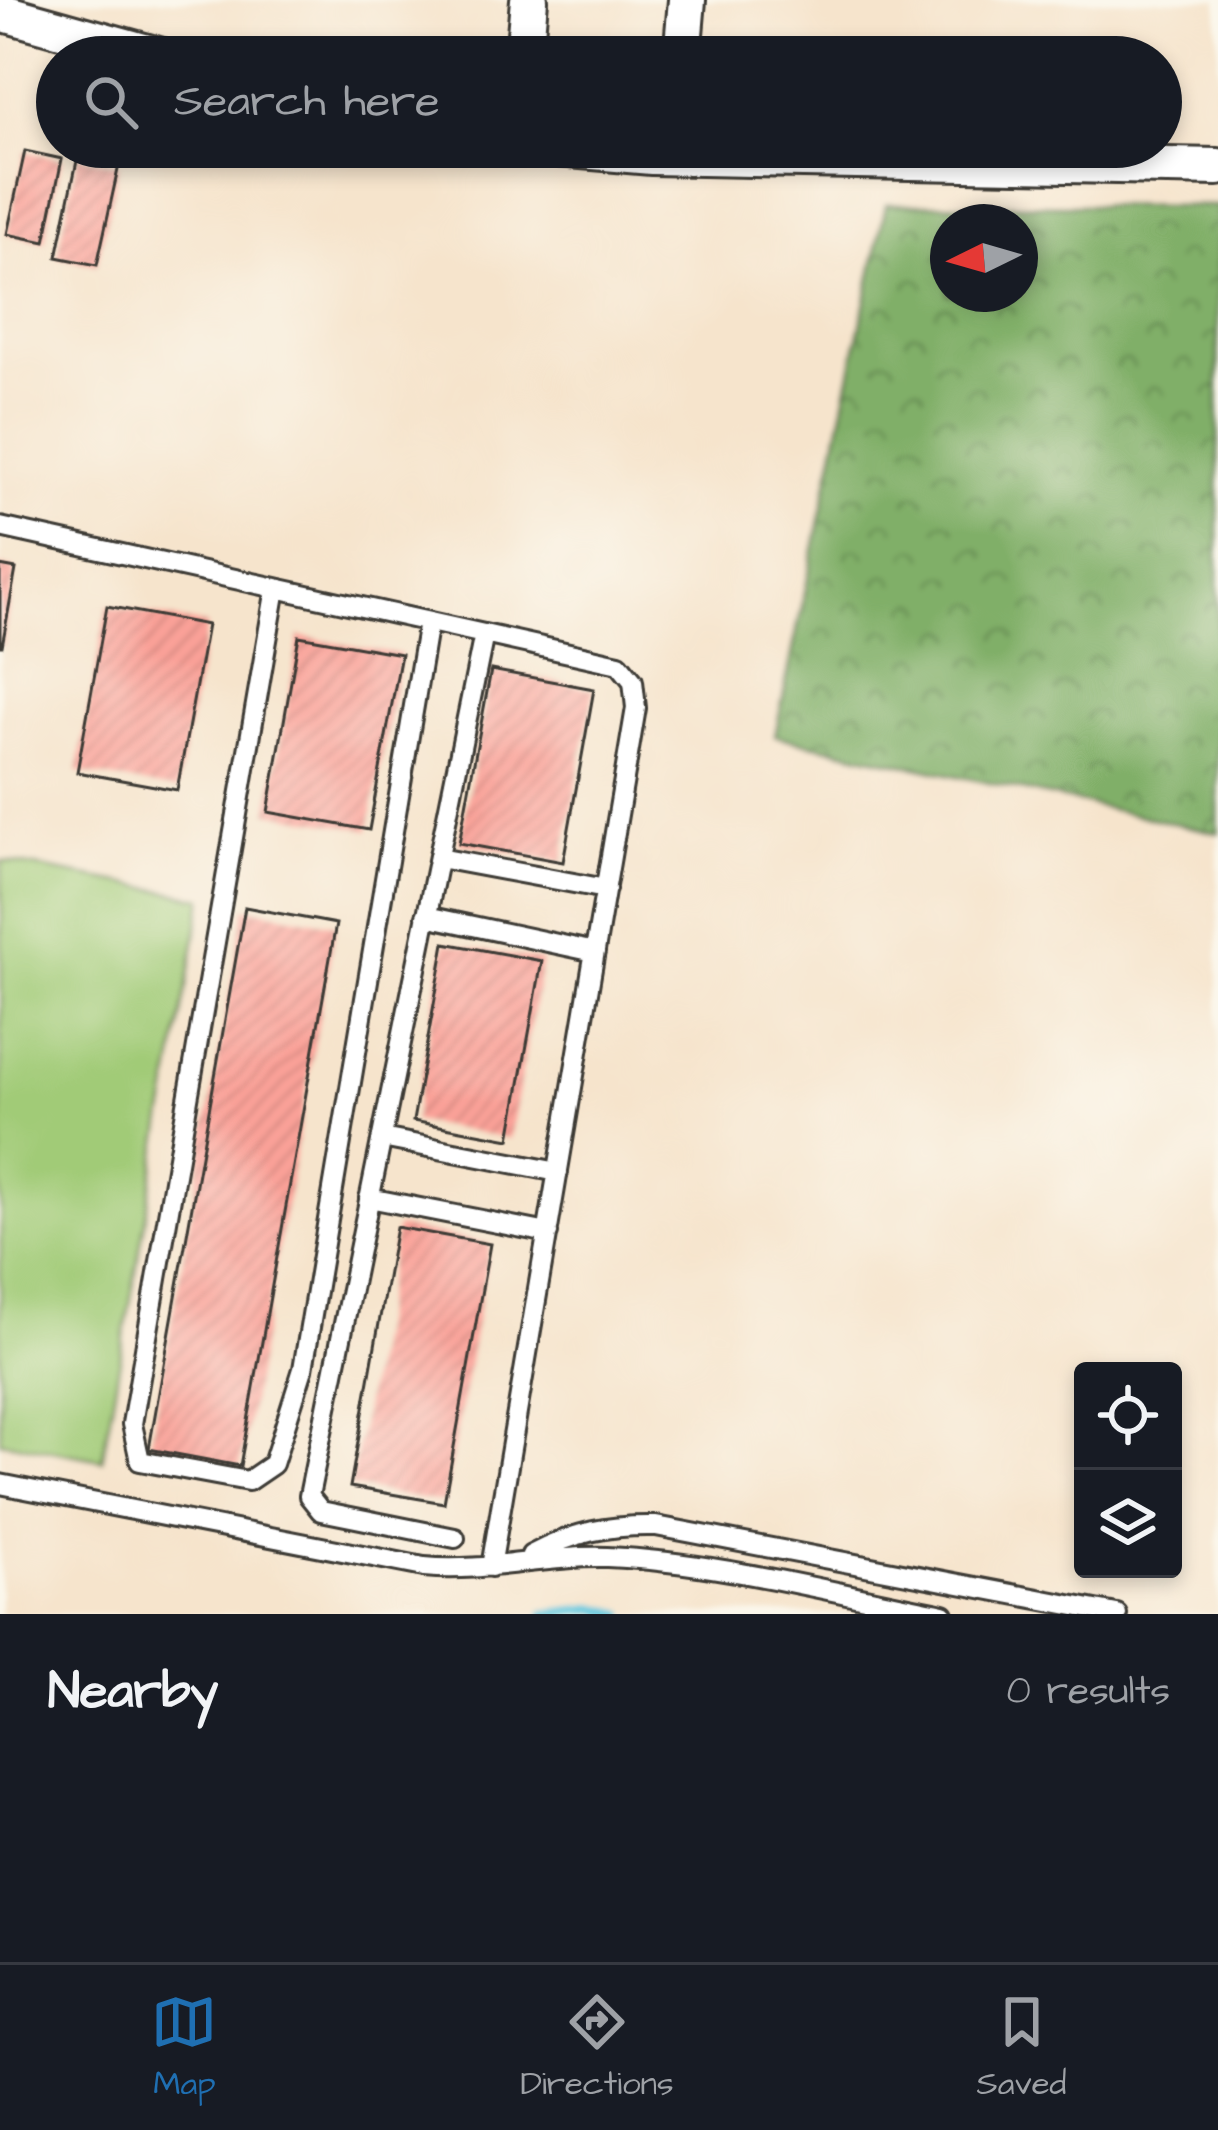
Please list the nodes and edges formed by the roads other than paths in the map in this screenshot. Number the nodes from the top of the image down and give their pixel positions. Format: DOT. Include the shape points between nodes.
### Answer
graph roads {
  1 [pos="529,0"];
  2 [pos="687,0"];
  3 [pos="0,12"];
  4 [pos="86,36"];
  5 [pos="526,36"];
  6 [pos="684,36"];
  7 [pos="1182,166"];
  8 [pos="1218,167"];
  9 [pos="0,527"];
  10 [pos="276,588"];
  11 [pos="428,622"];
  12 [pos="484,634"];
  13 [pos="439,858"];
  14 [pos="606,889"];
  15 [pos="426,916"];
  16 [pos="595,952"];
  17 [pos="382,1138"];
  18 [pos="558,1172"];
  19 [pos="369,1198"];
  20 [pos="548,1233"];
  21 [pos="0,1484"];
  22 [pos="455,1538"];
  23 [pos="521,1560"];
  24 [pos="491,1567"];
  25 [pos="944,1614"];
  26 [pos="1117,1614"];
  1 -- 5 [label="street"];
  2 -- 6 [label="street"];
  3 -- 4 [label="street"];
  7 -- 8 [label="street"];
  9 -- 10 [label="lane"];
  10 -- 11 [label="lane"];
  10 -- 11 [label="lane" via="132,1424 140,1461 248,1481 273,1464 302,1369"];
  11 -- 12 [label="lane"];
  12 -- 13 [label="lane"];
  12 -- 14 [label="lane" via="619,664 633,680 636,708"];
  13 -- 14 [label="lane"];
  13 -- 15 [label="lane"];
  14 -- 16 [label="lane"];
  15 -- 16 [label="lane"];
  15 -- 17 [label="lane"];
  16 -- 18 [label="lane"];
  17 -- 18 [label="lane"];
  17 -- 19 [label="lane"];
  18 -- 20 [label="lane"];
  19 -- 20 [label="lane"];
  19 -- 22 [label="lane" via="309,1496 321,1511"];
  20 -- 24 [label="lane"];
  21 -- 24 [label="lane" via="424,1567"];
  23 -- 24 [label="lane"];
  23 -- 25 [label="lane" via="651,1561"];
  23 -- 26 [label="lane" via="572,1533 656,1526"];
}
